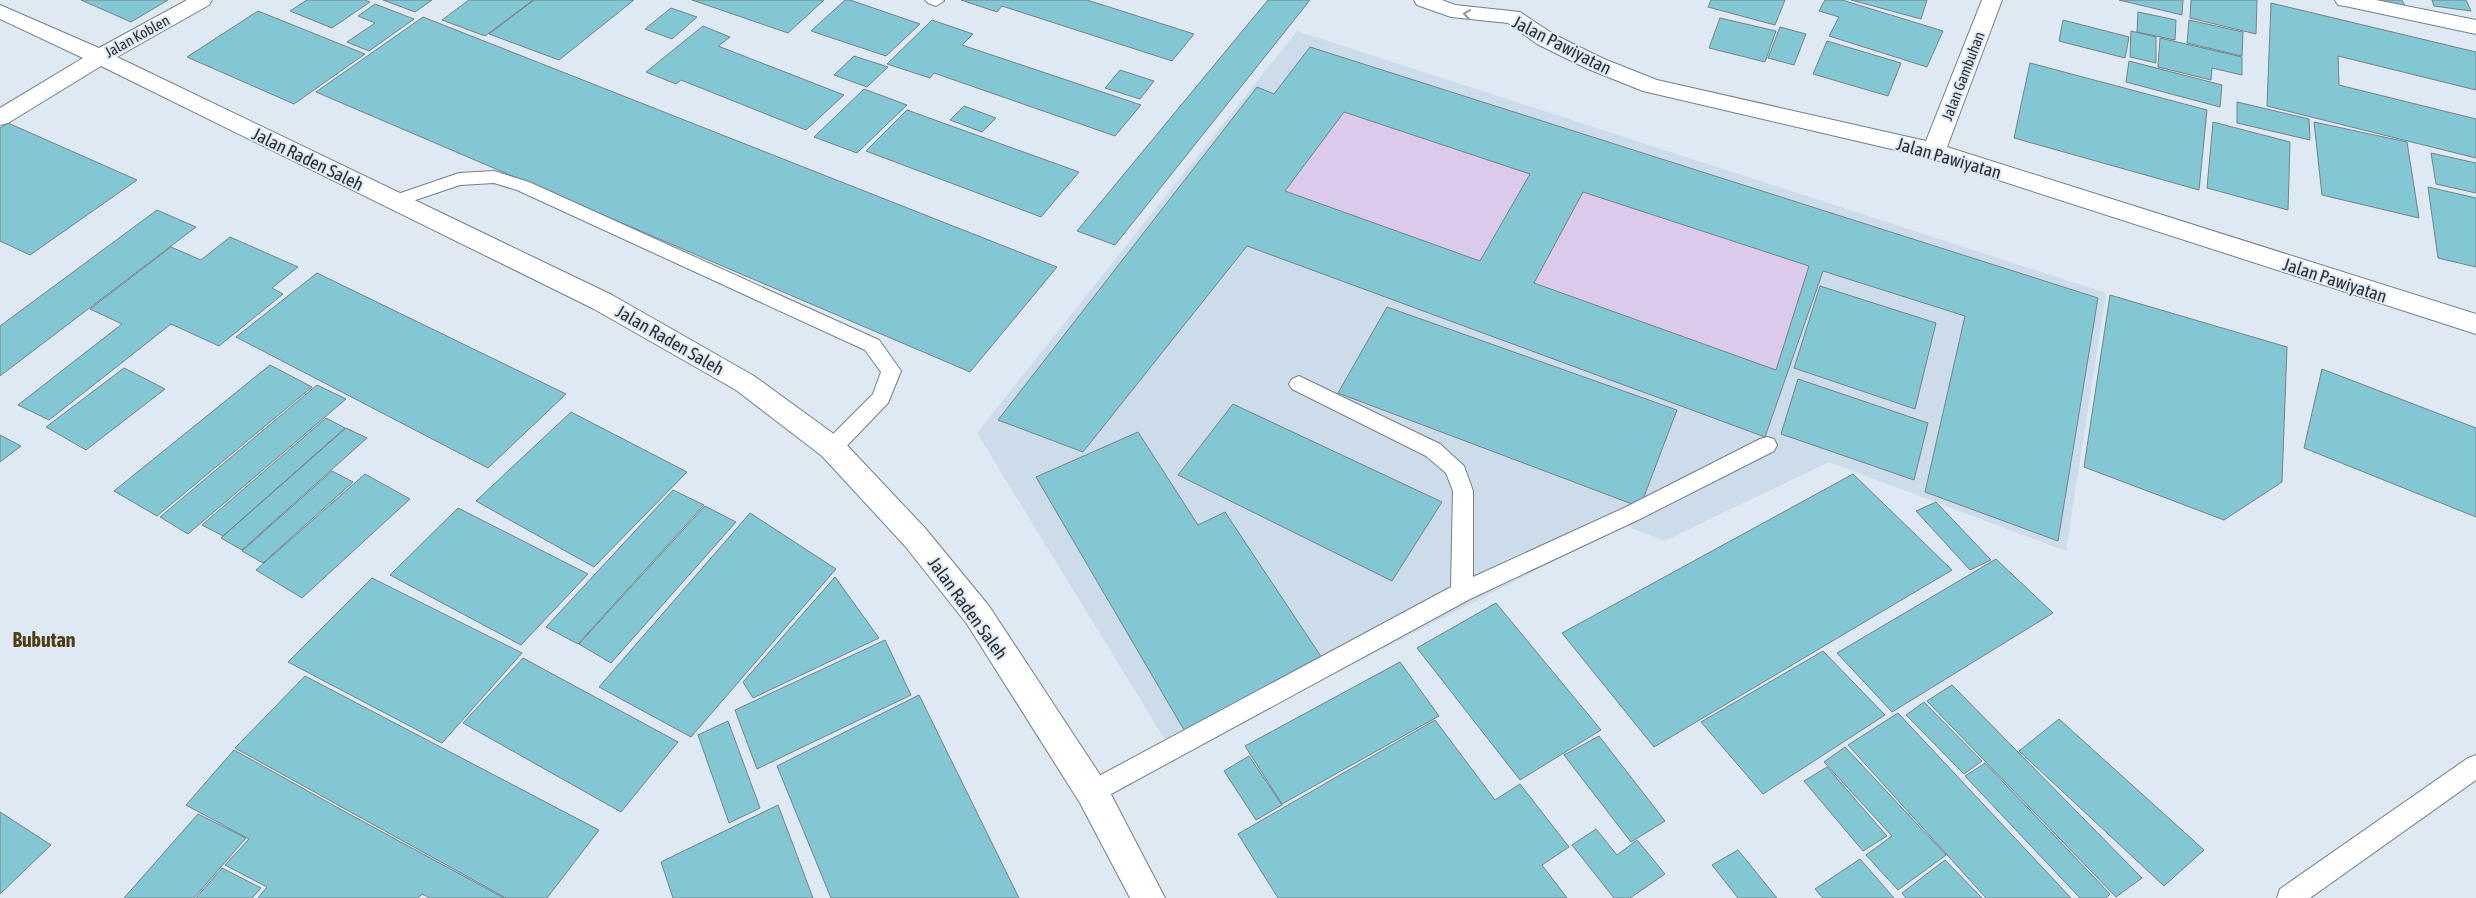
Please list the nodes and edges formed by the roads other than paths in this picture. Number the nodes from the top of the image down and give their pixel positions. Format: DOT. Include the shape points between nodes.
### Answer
graph roads {
  1 [pos="202,0"];
  2 [pos="1424,0"];
  3 [pos="1992,0"];
  4 [pos="2345,0"];
  5 [pos="1520,9"];
  6 [pos="0,11"];
  7 [pos="2476,27"];
  8 [pos="100,57"];
  9 [pos="0,118"];
  10 [pos="1934,151"];
  11 [pos="395,201"];
  12 [pos="2476,324"];
  13 [pos="1299,384"];
  14 [pos="1767,445"];
  15 [pos="832,448"];
  16 [pos="1462,592"];
  17 [pos="2476,766"];
  18 [pos="1092,792"];
  19 [pos="1148,898"];
  20 [pos="2289,898"];
  1 -- 8 [label="street, Jalan Koblen"];
  5 -- 2 [label="street, Jalan Pawiyatan, one-way" via="1451,11"];
  3 -- 10 [label="street, Jalan Gambuhan"];
  4 -- 7 [label="street"];
  5 -- 10 [label="street, Jalan Pawiyatan" via="1545,39 1651,86"];
  6 -- 8 [label="street, Jalan Raden Saleh"];
  8 -- 9 [label="street, Jalan Koblen"];
  8 -- 11 [label="street, Jalan Raden Saleh"];
  10 -- 12 [label="street, Jalan Pawiyatan"];
  11 -- 15 [label="street, Jalan Raden Saleh" via="602,302 745,383"];
  11 -- 15 [label="lane" via="459,179 494,177 509,181 872,344 891,371 881,398"];
  13 -- 16 [label="lane" via="1433,450 1452,464 1463,491"];
  14 -- 16 [label="lane" via="1633,513"];
  15 -- 18 [label="street, Jalan Raden Saleh" via="915,537 978,616"];
  16 -- 18 [label="lane"];
  17 -- 20 [label="lane"];
  18 -- 19 [label="street, Jalan Raden Saleh"];
}
